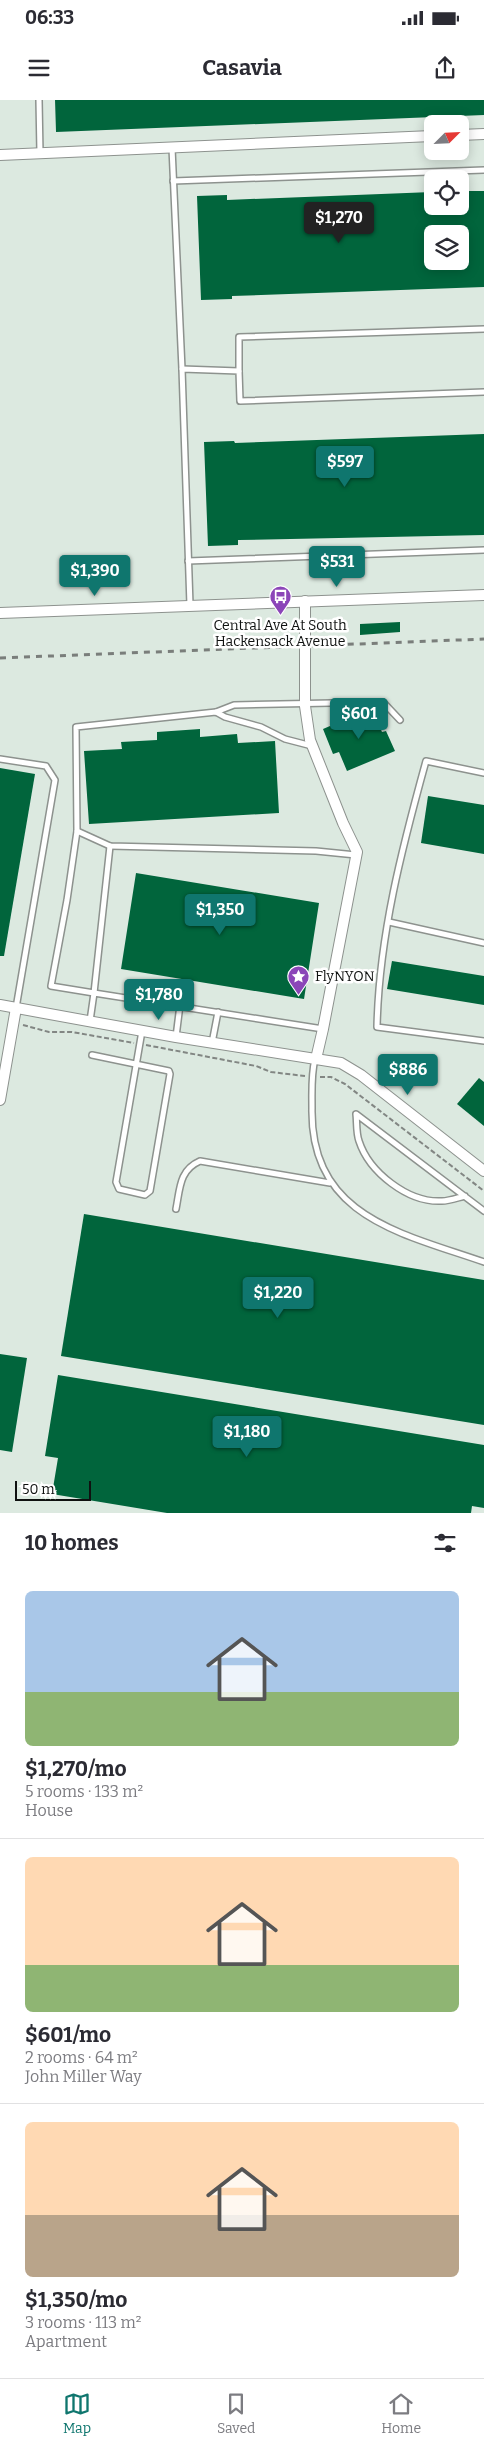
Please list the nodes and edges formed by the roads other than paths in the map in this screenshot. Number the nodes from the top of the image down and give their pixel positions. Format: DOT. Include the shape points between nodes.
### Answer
graph roads {
  1 [pos="39,100"];
  2 [pos="484,134"];
  3 [pos="469,135"];
  4 [pos="424,136"];
  5 [pos="172,147"];
  6 [pos="40,153"];
  7 [pos="0,154"];
  8 [pos="484,170"];
  9 [pos="174,181"];
  10 [pos="484,330"];
  11 [pos="182,370"];
  12 [pos="240,371"];
  13 [pos="484,392"];
  14 [pos="484,550"];
  15 [pos="188,561"];
  16 [pos="484,595"];
  17 [pos="305,601"];
  18 [pos="190,606"];
  19 [pos="0,613"];
  20 [pos="305,703"];
  21 [pos="216,712"];
  22 [pos="400,720"];
  23 [pos="313,746"];
  24 [pos="0,759"];
  25 [pos="484,773"];
  26 [pos="77,831"];
  27 [pos="110,846"];
  28 [pos="356,855"];
  29 [pos="388,922"];
  30 [pos="484,943"];
  31 [pos="94,993"];
  32 [pos="0,1005"];
  33 [pos="180,1005"];
  34 [pos="16,1008"];
  35 [pos="218,1012"];
  36 [pos="90,1021"];
  37 [pos="323,1029"];
  38 [pos="142,1030"];
  39 [pos="176,1037"];
  40 [pos="484,1041"];
  41 [pos="212,1043"];
  42 [pos="92,1055"];
  43 [pos="316,1059"];
  44 [pos="137,1064"];
  45 [pos="0,1100"];
  46 [pos="484,1171"];
  47 [pos="330,1183"];
  48 [pos="465,1196"];
  49 [pos="176,1209"];
  50 [pos="484,1211"];
  51 [pos="484,1262"];
  1 -- 6 [label="lane"];
  2 -- 3 [label="street"];
  4 -- 5 [label="street"];
  5 -- 6 [label="street"];
  5 -- 9 [label="lane"];
  6 -- 7 [label="street"];
  8 -- 9 [label="lane"];
  9 -- 11 [label="lane"];
  10 -- 12 [label="lane" via="239,337"];
  11 -- 12 [label="lane"];
  11 -- 15 [label="lane"];
  12 -- 13 [label="lane" via="240,401"];
  14 -- 15 [label="lane"];
  15 -- 18 [label="lane"];
  16 -- 17 [label="street"];
  17 -- 18 [label="street"];
  17 -- 20 [label="street"];
  18 -- 19 [label="street"];
  20 -- 21 [label="lane" via="234,705"];
  20 -- 22 [label="lane" via="383,702"];
  20 -- 23 [label="street"];
  21 -- 23 [label="lane" via="285,739"];
  21 -- 26 [label="lane" via="76,727"];
  23 -- 28 [label="street"];
  24 -- 34 [label="lane" via="46,766 55,780"];
  25 -- 29 [label="lane" via="426,761 397,866"];
  26 -- 27 [label="lane"];
  26 -- 31 [label="lane" via="51,986"];
  27 -- 28 [label="lane" via="316,851"];
  27 -- 31 [label="lane"];
  28 -- 37 [label="street"];
  29 -- 30 [label="lane"];
  29 -- 40 [label="lane" via="378,988 377,1027"];
  31 -- 33 [label="lane"];
  31 -- 36 [label="lane"];
  32 -- 34 [label="street"];
  33 -- 35 [label="lane"];
  33 -- 39 [label="lane"];
  34 -- 36 [label="street"];
  34 -- 45 [label="street"];
  35 -- 37 [label="lane"];
  35 -- 41 [label="lane"];
  36 -- 38 [label="street"];
  37 -- 43 [label="street"];
  38 -- 39 [label="street"];
  38 -- 44 [label="lane"];
  39 -- 41 [label="street"];
  41 -- 43 [label="street"];
  42 -- 44 [label="lane"];
  43 -- 46 [label="street" via="341,1063 354,1071"];
  43 -- 47 [label="lane" via="312,1070 311,1128 320,1162"];
  44 -- 44 [label="lane" via="116,1182 119,1189 145,1195 150,1191 170,1074 169,1071"];
  47 -- 49 [label="lane" via="200,1161 190,1165 183,1174"];
  47 -- 51 [label="lane" via="345,1200 389,1229"];
  48 -- 48 [label="lane" via="387,1137 356,1114 358,1139 363,1151 374,1170 387,1181 421,1197 441,1201"];
  48 -- 50 [label="lane"];
}
